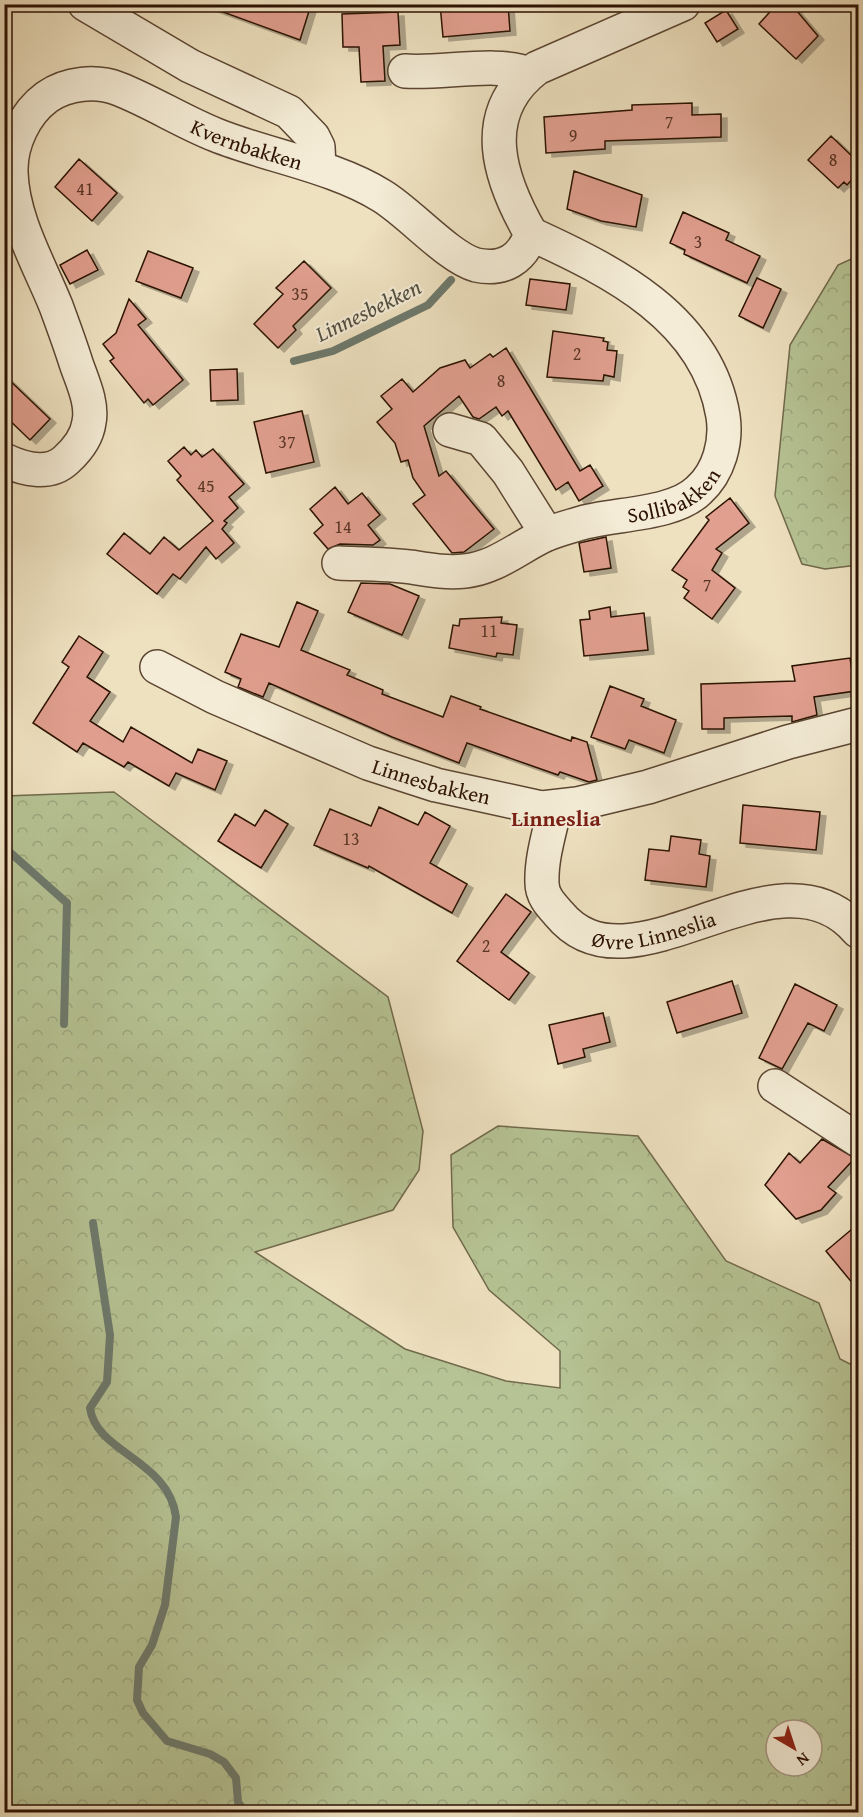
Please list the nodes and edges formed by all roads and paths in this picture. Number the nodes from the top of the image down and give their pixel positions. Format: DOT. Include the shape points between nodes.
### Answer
graph roads {
  1 [pos="84,4"];
  2 [pos="683,4"];
  3 [pos="405,71"];
  4 [pos="529,74"];
  5 [pos="319,167"];
  6 [pos="531,234"];
  7 [pos="450,430"];
  8 [pos="4,460"];
  9 [pos="547,534"];
  10 [pos="339,563"];
  11 [pos="157,667"];
  12 [pos="858,724"];
  13 [pos="555,807"];
  14 [pos="858,931"];
  15 [pos="776,1086"];
  16 [pos="858,1140"];
  1 -- 5 [label="street" via="190,66 289,112 313,136"];
  2 -- 4 [label="street"];
  3 -- 4 [label="street" via="506,67"];
  4 -- 6 [label="street" via="509,101 497,142 514,205"];
  5 -- 6 [label="street, Kvernbakken" via="381,195 474,264 494,267 515,261"];
  5 -- 8 [label="street, Kvernbakken" via="215,135 110,85 81,84 53,93 34,106 12,148 10,172 14,195 87,395 90,422 80,448 60,465 26,470"];
  6 -- 9 [label="street, Sollibakken" via="629,285 668,316 711,374 725,428 723,449 698,492 670,505 580,523"];
  7 -- 9 [label="street" via="481,439 504,465"];
  9 -- 10 [label="street, Sollibakken" via="494,563 468,571"];
  11 -- 13 [label="street, Linnesbakken" via="215,697 368,763 489,799"];
  12 -- 13 [label="street, Linnesbakken" via="648,787"];
  13 -- 14 [label="street, Øvre Linneslia" via="541,885 546,899 565,922 588,936 637,939 767,902 793,899 827,906"];
  15 -- 16 [label="street"];
}
